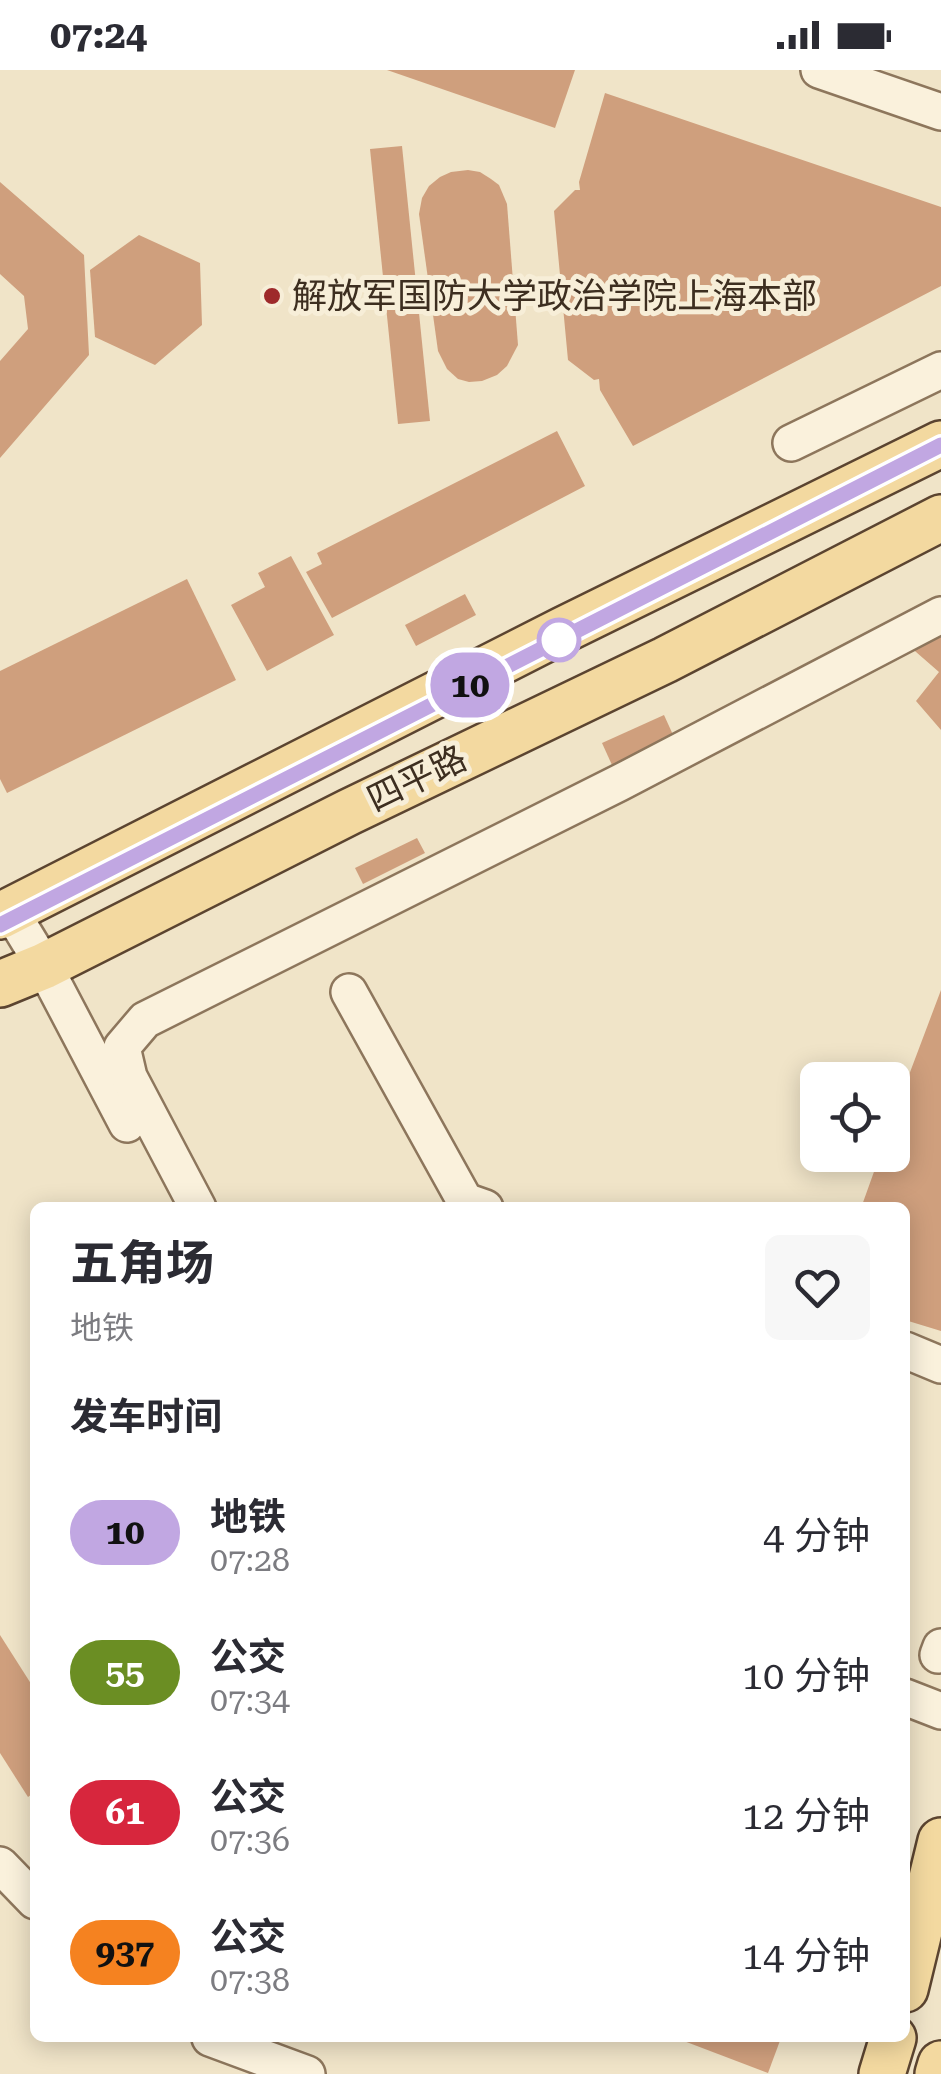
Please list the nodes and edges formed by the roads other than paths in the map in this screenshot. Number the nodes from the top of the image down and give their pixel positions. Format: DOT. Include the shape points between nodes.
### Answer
graph roads {
  1 [pos="819,70"];
  2 [pos="941,112"];
  3 [pos="941,370"];
  4 [pos="791,442"];
  5 [pos="941,444"];
  6 [pos="941,518"];
  7 [pos="941,615"];
  8 [pos="5,913"];
  9 [pos="44,966"];
  10 [pos="0,984"];
  11 [pos="349,992"];
  12 [pos="167,1202"];
  13 [pos="195,1202"];
  14 [pos="468,1202"];
  15 [pos="910,1352"];
  16 [pos="941,1365"];
  17 [pos="910,1699"];
  18 [pos="941,1710"];
  19 [pos="941,1841"];
  20 [pos="0,1865"];
  21 [pos="30,1896"];
  22 [pos="941,1906"];
  23 [pos="910,1969"];
  24 [pos="910,1993"];
  25 [pos="221,2042"];
  26 [pos="308,2074"];
  1 -- 2 [label="lane"];
  3 -- 4 [label="lane"];
  5 -- 8 [label="main road, 四平路"];
  6 -- 9 [label="main road, 四平路"];
  7 -- 13 [label="lane" via="145,1020 122,1047 129,1077"];
  8 -- 9 [label="lane"];
  9 -- 10 [label="main road, 四平路"];
  9 -- 12 [label="lane"];
  11 -- 14 [label="lane"];
  15 -- 16 [label="lane"];
  17 -- 18 [label="lane"];
  19 -- 23 [label="main road"];
  20 -- 21 [label="lane"];
  22 -- 24 [label="main road"];
  25 -- 26 [label="lane"];
}
